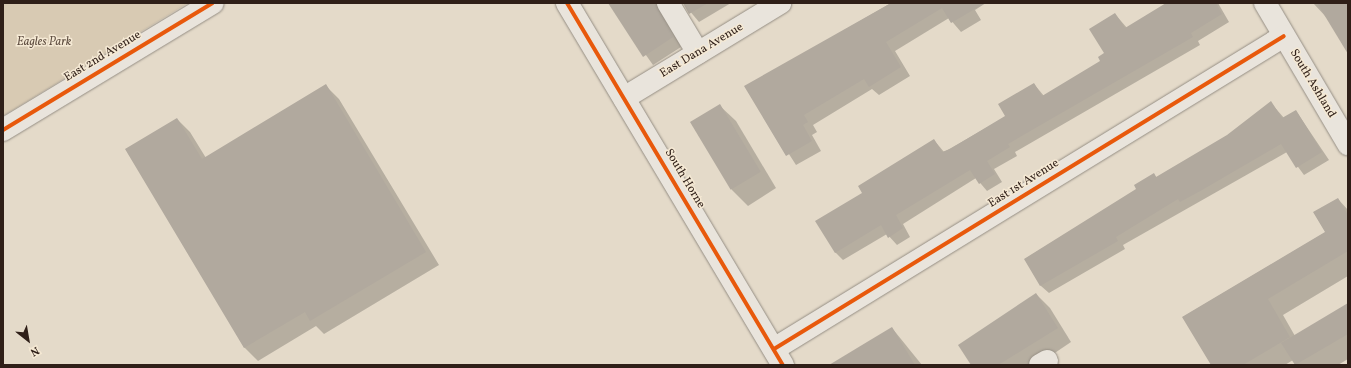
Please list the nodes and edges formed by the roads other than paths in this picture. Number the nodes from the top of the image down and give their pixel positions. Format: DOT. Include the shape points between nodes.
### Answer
graph roads {
  1 [pos="213,3"];
  2 [pos="567,3"];
  3 [pos="668,3"];
  4 [pos="780,3"];
  5 [pos="1265,3"];
  6 [pos="1284,36"];
  7 [pos="698,53"];
  8 [pos="624,98"];
  9 [pos="3,130"];
  10 [pos="1348,144"];
  11 [pos="778,357"];
  1 -- 9 [label="street, East 2nd Avenue"];
  2 -- 8 [label="street, South Horne"];
  3 -- 7 [label="street"];
  4 -- 7 [label="street, East Dana Avenue"];
  5 -- 6 [label="street, South Ashland"];
  6 -- 10 [label="street, South Ashland"];
  6 -- 11 [label="street, East 1st Avenue"];
  7 -- 8 [label="street, East Dana Avenue"];
  8 -- 11 [label="street, South Horne"];
}
